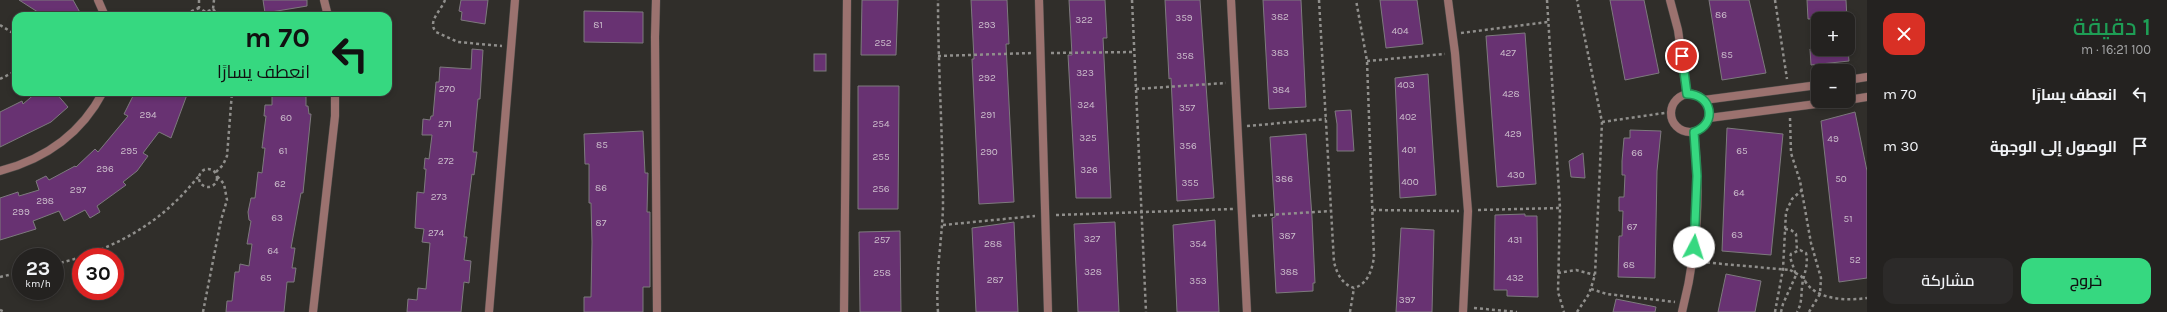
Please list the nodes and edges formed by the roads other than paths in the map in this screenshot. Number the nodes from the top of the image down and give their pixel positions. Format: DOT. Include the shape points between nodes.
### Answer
graph roads {
  1 [pos="98,0"];
  2 [pos="324,0"];
  3 [pos="515,0"];
  4 [pos="656,0"];
  5 [pos="847,0"];
  6 [pos="1039,0"];
  7 [pos="1231,0"];
  8 [pos="1448,0"];
  9 [pos="1670,0"];
  10 [pos="103,12"];
  11 [pos="327,12"];
  12 [pos="1867,77"];
  13 [pos="1855,79"];
  14 [pos="1811,86"];
  15 [pos="1687,94"];
  16 [pos="101,96"];
  17 [pos="335,96"];
  18 [pos="1867,97"];
  19 [pos="1855,99"];
  20 [pos="1704,100"];
  21 [pos="1811,105"];
  22 [pos="1709,118"];
  23 [pos="1694,132"];
  24 [pos="0,171"];
  25 [pos="1463,310"];
  26 [pos="313,312"];
  27 [pos="489,312"];
  28 [pos="657,312"];
  29 [pos="844,312"];
  30 [pos="1048,312"];
  31 [pos="1247,312"];
  32 [pos="1682,312"];
  1 -- 10 [label="street"];
  2 -- 11 [label="street"];
  3 -- 27 [label="street"];
  4 -- 28 [label="street"];
  5 -- 29 [label="street"];
  6 -- 30 [label="street"];
  7 -- 31 [label="street"];
  8 -- 25 [label="street" via="1468,211"];
  9 -- 15 [label="street" via="1678,30"];
  12 -- 13 [label="street"];
  14 -- 20 [label="street"];
  15 -- 20 [label="street"];
  15 -- 23 [label="street" via="1676,100 1671,112 1677,128"];
  16 -- 24 [label="street" via="95,108 77,130 54,148 29,162"];
  17 -- 26 [label="street" via="335,116"];
  18 -- 19 [label="street"];
  20 -- 22 [label="street"];
  21 -- 22 [label="street"];
  22 -- 23 [label="street" via="1704,127"];
  23 -- 32 [label="street" via="1697,176 1693,261"];
}
